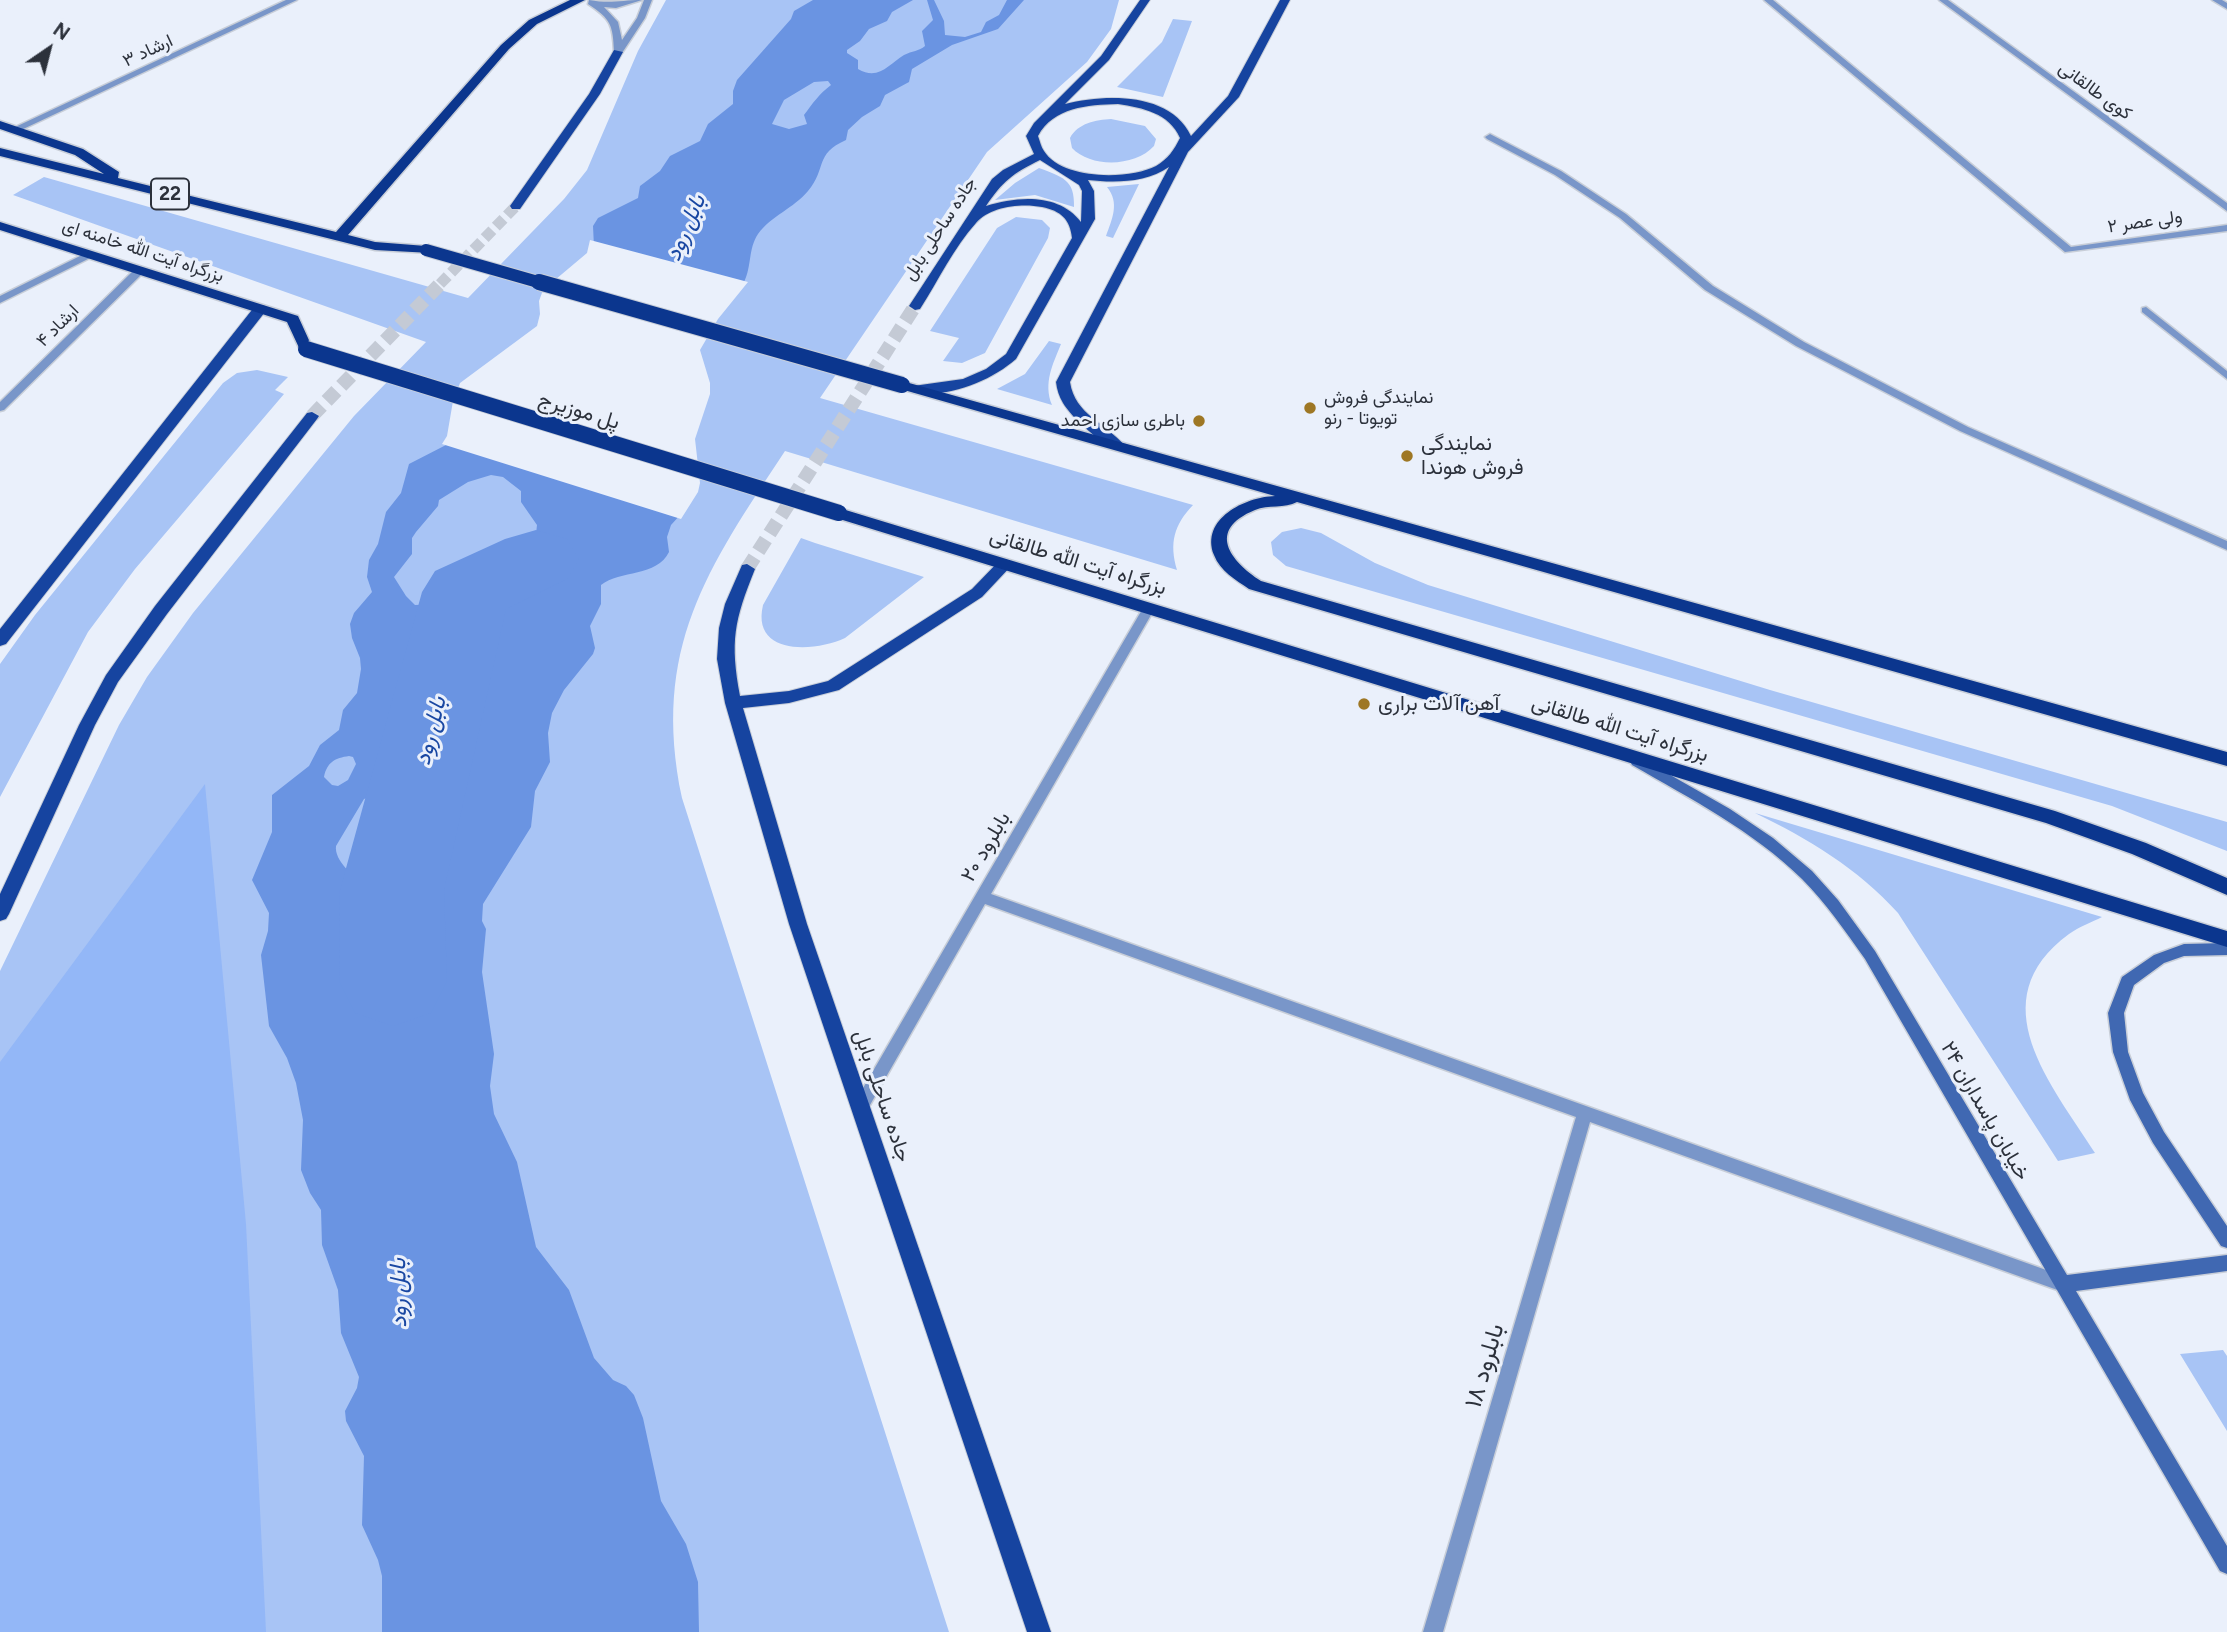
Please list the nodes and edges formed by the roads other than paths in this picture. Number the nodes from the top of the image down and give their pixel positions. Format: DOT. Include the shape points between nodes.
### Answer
graph roads {
  1 [pos="293,0"];
  2 [pos="638,0"];
  3 [pos="648,0"];
  4 [pos="1145,0"];
  5 [pos="1285,0"];
  6 [pos="1768,0"];
  7 [pos="1943,0"];
  8 [pos="2216,0"];
  9 [pos="586,1"];
  10 [pos="2227,7"];
  11 [pos="618,52"];
  12 [pos="1043,120"];
  13 [pos="0,125"];
  14 [pos="16,129"];
  15 [pos="1490,137"];
  16 [pos="1183,151"];
  17 [pos="0,152"];
  18 [pos="1040,156"];
  19 [pos="1072,174"];
  20 [pos="127,183"];
  21 [pos="516,206"];
  22 [pos="2227,208"];
  23 [pos="968,223"];
  24 [pos="0,226"];
  25 [pos="2227,228"];
  26 [pos="340,236"];
  27 [pos="1078,239"];
  28 [pos="0,241"];
  29 [pos="58,245"];
  30 [pos="88,254"];
  31 [pos="141,270"];
  32 [pos="0,300"];
  33 [pos="915,306"];
  34 [pos="2146,310"];
  35 [pos="267,311"];
  36 [pos="293,319"];
  37 [pos="2227,376"];
  38 [pos="910,387"];
  39 [pos="0,408"];
  40 [pos="312,416"];
  41 [pos="1118,446"];
  42 [pos="1319,502"];
  43 [pos="839,513"];
  44 [pos="2227,546"];
  45 [pos="1005,564"];
  46 [pos="747,569"];
  47 [pos="1149,608"];
  48 [pos="0,640"];
  49 [pos="733,703"];
  50 [pos="1627,755"];
  51 [pos="2227,759"];
  52 [pos="2227,887"];
  53 [pos="981,897"];
  54 [pos="0,914"];
  55 [pos="2227,939"];
  56 [pos="2227,949"];
  57 [pos="860,1107"];
  58 [pos="1585,1114"];
  59 [pos="2227,1240"];
  60 [pos="2227,1263"];
  61 [pos="2063,1284"];
  62 [pos="2227,1564"];
  63 [pos="1039,1632"];
  64 [pos="1433,1632"];
  1 -- 14 [label="street, ارشاد ۳"];
  2 -- 9 [label="street" via="617,6"];
  3 -- 11 [label="street"];
  4 -- 12 [label="main road" via="1105,58"];
  5 -- 16 [label="main road" via="1233,97"];
  6 -- 25 [label="street, ولی عصر ۲" via="2069,250"];
  7 -- 22 [label="street, کوی طالقانی"];
  8 -- 10 [label="street"];
  9 -- 11 [label="street" via="611,15"];
  9 -- 26 [label="highway" via="533,22 505,47"];
  11 -- 21 [label="main road"];
  12 -- 16 [label="main road" via="1084,103 1135,104 1176,121 1186,138"];
  12 -- 18 [label="main road" via="1032,136"];
  13 -- 14 [label="highway"];
  14 -- 20 [label="highway" via="79,152"];
  15 -- 44 [label="street" via="1558,173 1612,209 1709,288 1800,344 1964,429"];
  16 -- 19 [label="main road" via="1170,163 1143,174 1107,178"];
  16 -- 41 [label="main road" via="1063,382 1063,391 1077,413"];
  17 -- 20 [label="highway, 22"];
  18 -- 19 [label="main road"];
  18 -- 23 [label="main road, جاده ساحلی بابل" via="996,182"];
  19 -- 27 [label="main road" via="1084,183 1090,201 1089,219"];
  20 -- 26 [label="highway, 22"];
  23 -- 27 [label="main road" via="989,208 1038,203 1054,206 1075,220"];
  23 -- 33 [label="main road, جاده ساحلی بابل"];
  24 -- 29 [label="highway, بزرگراه آیت الله خامنه ای"];
  26 -- 38 [label="highway, 22, bridge" via="375,246 426,250"];
  27 -- 38 [label="main road" via="1002,366 967,383"];
  28 -- 29 [label="highway"];
  29 -- 30 [label="highway, بزرگراه آیت الله خامنه ای"];
  30 -- 31 [label="highway, بزرگراه آیت الله خامنه ای"];
  30 -- 32 [label="street"];
  31 -- 35 [label="highway, بزرگراه آیت الله خامنه ای"];
  31 -- 39 [label="street, ارشاد ۴"];
  34 -- 37 [label="street"];
  35 -- 36 [label="highway"];
  35 -- 48 [label="main road"];
  36 -- 43 [label="highway, پل موزیرج, bridge" via="306,349"];
  38 -- 41 [label="highway"];
  40 -- 54 [label="main road" via="112,679 86,725"];
  41 -- 42 [label="highway"];
  42 -- 51 [label="highway"];
  42 -- 52 [label="highway" via="1272,500 1243,508 1223,524 1219,553 1234,573 1255,585 2110,835"];
  43 -- 45 [label="highway, بزرگراه آیت الله طالقانی"];
  45 -- 47 [label="highway, بزرگراه آیت الله طالقانی"];
  45 -- 49 [label="main road" via="977,593 833,686"];
  46 -- 49 [label="main road, جاده ساحلی بابل" via="727,628 725,659"];
  47 -- 50 [label="highway, بزرگراه آیت الله طالقانی"];
  47 -- 53 [label="street, بابلرود ۲۰"];
  49 -- 57 [label="main road, جاده ساحلی بابل" via="798,924"];
  50 -- 55 [label="highway, بزرگراه آیت الله طالقانی"];
  50 -- 61 [label="main road, خیابان پاسداران ۲۴" via="1778,850 1828,900 1870,956"];
  53 -- 57 [label="street, بابلرود ۲۰"];
  53 -- 58 [label="street"];
  56 -- 59 [label="main road" via="2183,950 2130,975 2119,998 2116,1024 2134,1094"];
  57 -- 63 [label="main road, جاده ساحلی بابل"];
  58 -- 61 [label="street"];
  58 -- 64 [label="street, بابلرود ۱۸"];
  60 -- 61 [label="main road"];
  61 -- 62 [label="main road, خیابان پاسداران ۲۴"];
}
